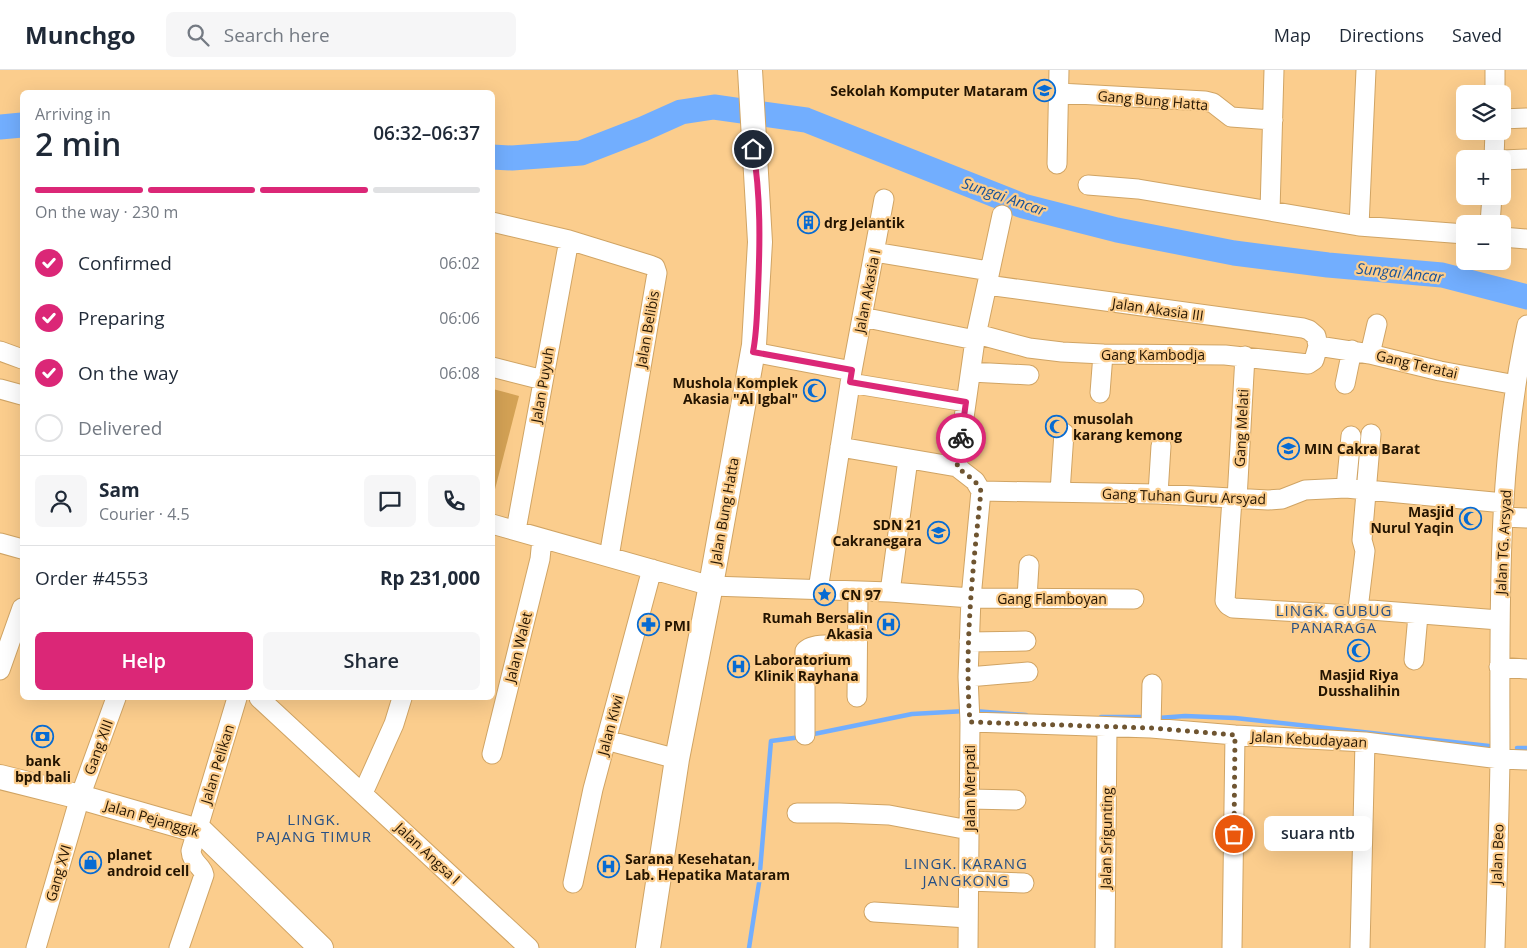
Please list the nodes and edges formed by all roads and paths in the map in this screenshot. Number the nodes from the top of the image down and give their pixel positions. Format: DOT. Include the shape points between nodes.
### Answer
graph roads {
  1 [pos="750,70"];
  2 [pos="1059,70"];
  3 [pos="1274,70"];
  4 [pos="1366,70"];
  5 [pos="1495,70"];
  6 [pos="1495,85"];
  7 [pos="1059,93"];
  8 [pos="1527,118"];
  9 [pos="1511,119"];
  10 [pos="1274,120"];
  11 [pos="1527,159"];
  12 [pos="1511,160"];
  13 [pos="1057,164"];
  14 [pos="1088,185"];
  15 [pos="884,199"];
  16 [pos="1270,211"];
  17 [pos="1002,215"];
  18 [pos="495,223"];
  19 [pos="1359,226"];
  20 [pos="1456,233"];
  21 [pos="1511,238"];
  22 [pos="1527,239"];
  23 [pos="569,240"];
  24 [pos="874,252"];
  25 [pos="988,278"];
  26 [pos="862,317"];
  27 [pos="1377,324"];
  28 [pos="1527,326"];
  29 [pos="976,337"];
  30 [pos="1318,346"];
  31 [pos="1352,350"];
  32 [pos="0,351"];
  33 [pos="753,352"];
  34 [pos="1103,354"];
  35 [pos="1370,354"];
  36 [pos="1245,356"];
  37 [pos="20,358"];
  38 [pos="495,368"];
  39 [pos="971,372"];
  40 [pos="1029,375"];
  41 [pos="851,376"];
  42 [pos="543,380"];
  43 [pos="1345,384"];
  44 [pos="1516,385"];
  45 [pos="0,389"];
  46 [pos="1100,393"];
  47 [pos="20,394"];
  48 [pos="966,402"];
  49 [pos="1520,409"];
  50 [pos="1064,433"];
  51 [pos="1371,434"];
  52 [pos="1351,436"];
  53 [pos="1161,446"];
  54 [pos="840,447"];
  55 [pos="908,459"];
  56 [pos="957,467"];
  57 [pos="1346,488"];
  58 [pos="1366,490"];
  59 [pos="981,491"];
  60 [pos="1060,492"];
  61 [pos="1158,494"];
  62 [pos="1234,499"];
  63 [pos="1503,510"];
  64 [pos="1527,518"];
  65 [pos="495,525"];
  66 [pos="516,530"];
  67 [pos="542,539"];
  68 [pos="0,543"];
  69 [pos="20,548"];
  70 [pos="609,557"];
  71 [pos="1029,565"];
  72 [pos="652,569"];
  73 [pos="711,586"];
  74 [pos="818,590"];
  75 [pos="858,592"];
  76 [pos="890,592"];
  77 [pos="971,598"];
  78 [pos="1028,598"];
  79 [pos="1134,599"];
  80 [pos="1358,609"];
  81 [pos="20,612"];
  82 [pos="1418,615"];
  83 [pos="1499,620"];
  84 [pos="6,638"];
  85 [pos="1026,641"];
  86 [pos="969,642"];
  87 [pos="857,647"];
  88 [pos="1414,660"];
  89 [pos="1499,667"];
  90 [pos="1527,669"];
  91 [pos="0,670"];
  92 [pos="1028,672"];
  93 [pos="968,677"];
  94 [pos="1152,684"];
  95 [pos="857,697"];
  96 [pos="115,700"];
  97 [pos="236,700"];
  98 [pos="262,700"];
  99 [pos="401,700"];
  100 [pos="969,714"];
  101 [pos="1107,727"];
  102 [pos="1151,728"];
  103 [pos="805,735"];
  104 [pos="1235,735"];
  105 [pos="606,740"];
  106 [pos="1365,742"];
  107 [pos="492,754"];
  108 [pos="677,759"];
  109 [pos="1500,759"];
  110 [pos="1527,760"];
  111 [pos="0,777"];
  112 [pos="363,793"];
  113 [pos="80,797"];
  114 [pos="969,799"];
  115 [pos="1016,800"];
  116 [pos="797,813"];
  117 [pos="197,830"];
  118 [pos="969,830"];
  119 [pos="968,881"];
  120 [pos="573,883"];
  121 [pos="1024,883"];
  122 [pos="874,912"];
  123 [pos="968,918"];
  124 [pos="36,948"];
  125 [pos="179,948"];
  126 [pos="321,948"];
  127 [pos="529,948"];
  128 [pos="648,948"];
  129 [pos="968,948"];
  130 [pos="1105,948"];
  131 [pos="1232,948"];
  132 [pos="1360,948"];
  133 [pos="1495,948"];
  1 -- 33 [label="main road, Jalan Bung Hatta" via="760,242"];
  2 -- 7 [label="street"];
  3 -- 10 [label="street"];
  4 -- 19 [label="street"];
  5 -- 6 [label="street"];
  7 -- 10 [label="street, Gang Bung Hatta" via="1205,101 1231,117"];
  7 -- 13 [label="street"];
  8 -- 9 [label="street"];
  10 -- 16 [label="street"];
  11 -- 12 [label="street"];
  14 -- 16 [label="street" via="1138,189"];
  15 -- 24 [label="street, Jalan Akasia I"];
  16 -- 19 [label="street"];
  17 -- 25 [label="street"];
  18 -- 23 [label="street, Jalan Belibis"];
  19 -- 20 [label="street"];
  21 -- 22 [label="street"];
  23 -- 42 [label="street, Jalan Puyuh"];
  23 -- 70 [label="street, Jalan Belibis" via="650,264 657,273"];
  24 -- 25 [label="street, Jalan Akasia III"];
  24 -- 26 [label="street, Jalan Akasia I"];
  25 -- 29 [label="street"];
  25 -- 30 [label="street, Jalan Akasia III" via="1303,328 1316,336"];
  26 -- 29 [label="street, Gang Kambodja"];
  26 -- 41 [label="street, Jalan Akasia I"];
  27 -- 35 [label="street"];
  28 -- 44 [label="street, Jalan TG. Arsyad"];
  29 -- 34 [label="street, Gang Kambodja" via="1041,350"];
  29 -- 39 [label="street"];
  30 -- 31 [label="street, Gang Teratai"];
  30 -- 36 [label="street, Gang Kambodja" via="1314,360 1308,364"];
  31 -- 35 [label="street, Gang Teratai"];
  31 -- 43 [label="street"];
  32 -- 37 [label="street"];
  33 -- 41 [label="street"];
  33 -- 73 [label="main road, Jalan Bung Hatta"];
  34 -- 36 [label="street, Gang Kambodja"];
  34 -- 46 [label="street"];
  35 -- 44 [label="street, Gang Teratai"];
  36 -- 62 [label="street, Gang Melati"];
  38 -- 42 [label="street"];
  39 -- 40 [label="street"];
  39 -- 48 [label="street"];
  41 -- 48 [label="street"];
  41 -- 54 [label="street, Jalan Akasia I"];
  42 -- 66 [label="street, Jalan Puyuh"];
  44 -- 49 [label="street, Jalan TG. Arsyad"];
  45 -- 47 [label="street"];
  48 -- 56 [label="street"];
  49 -- 63 [label="street, Jalan TG. Arsyad"];
  50 -- 60 [label="street"];
  51 -- 58 [label="street"];
  52 -- 57 [label="street"];
  53 -- 61 [label="street"];
  54 -- 55 [label="street"];
  54 -- 74 [label="street, Jalan Akasia I"];
  55 -- 56 [label="street"];
  55 -- 76 [label="street"];
  56 -- 59 [label="street" via="975,481"];
  57 -- 58 [label="street, Gang Tuhan Guru Arsyad"];
  57 -- 62 [label="street, Gang Tuhan Guru Arsyad" via="1305,490 1282,499"];
  58 -- 63 [label="street, Gang Tuhan Guru Arsyad"];
  58 -- 80 [label="street" via="1362,540 1365,551"];
  59 -- 60 [label="street, Gang Tuhan Guru Arsyad"];
  59 -- 77 [label="street, Jalan Merpati"];
  60 -- 61 [label="street, Gang Tuhan Guru Arsyad"];
  61 -- 62 [label="street, Gang Tuhan Guru Arsyad"];
  62 -- 80 [label="street, Gang Melati" via="1225,601 1228,605 1233,608 1352,616"];
  63 -- 64 [label="street, Gang Tuhan Guru Arsyad"];
  63 -- 83 [label="street, Jalan TG. Arsyad"];
  65 -- 66 [label="street"];
  66 -- 67 [label="street"];
  67 -- 70 [label="street"];
  67 -- 107 [label="street, Jalan Walet" via="540,559"];
  68 -- 69 [label="street"];
  70 -- 72 [label="street"];
  71 -- 78 [label="street"];
  72 -- 73 [label="street"];
  72 -- 105 [label="street, Jalan Kiwi"];
  73 -- 74 [label="street"];
  73 -- 108 [label="main road, Jalan Bung Hatta"];
  74 -- 75 [label="street"];
  75 -- 76 [label="street"];
  75 -- 87 [label="street"];
  76 -- 77 [label="street"];
  77 -- 78 [label="street, Gang Flamboyan"];
  77 -- 86 [label="street, Jalan Merpati"];
  78 -- 79 [label="street, Gang Flamboyan"];
  80 -- 82 [label="street"];
  81 -- 84 [label="street"];
  82 -- 83 [label="street"];
  82 -- 88 [label="street"];
  83 -- 89 [label="street, Jalan TG. Arsyad"];
  84 -- 91 [label="street"];
  85 -- 86 [label="street"];
  86 -- 93 [label="street, Jalan Merpati"];
  87 -- 95 [label="street"];
  87 -- 103 [label="street" via="818,645 805,650"];
  89 -- 90 [label="street"];
  89 -- 109 [label="street, Jalan TG. Arsyad"];
  92 -- 93 [label="street"];
  93 -- 100 [label="street, Jalan Merpati"];
  94 -- 102 [label="street"];
  96 -- 113 [label="street, Gang XIII"];
  97 -- 117 [label="street, Jalan Pelikan"];
  98 -- 112 [label="street, Jalan Angsa I"];
  99 -- 112 [label="street"];
  100 -- 101 [label="street, Jalan Kebudayaan"];
  100 -- 114 [label="street, Jalan Merpati"];
  101 -- 102 [label="street, Jalan Kebudayaan"];
  101 -- 130 [label="street, Jalan Srigunting"];
  102 -- 104 [label="street, Jalan Kebudayaan"];
  104 -- 106 [label="street, Jalan Kebudayaan"];
  104 -- 131 [label="street"];
  105 -- 108 [label="street"];
  105 -- 120 [label="street, Jalan Kiwi" via="592,789"];
  106 -- 109 [label="street, Jalan Kebudayaan"];
  106 -- 132 [label="street"];
  108 -- 128 [label="main road, Jalan Bung Hatta"];
  109 -- 110 [label="street, Jalan Kebudayaan"];
  109 -- 133 [label="street, Jalan Beo"];
  111 -- 113 [label="main road, Jalan Pejanggik"];
  112 -- 127 [label="street, Jalan Angsa I"];
  113 -- 117 [label="main road, Jalan Pejanggik"];
  113 -- 124 [label="street, Gang XVI"];
  114 -- 115 [label="street"];
  114 -- 118 [label="street, Jalan Merpati"];
  116 -- 118 [label="street" via="889,816"];
  117 -- 125 [label="street, Jalan Pelikan" via="192,858 204,875"];
  117 -- 126 [label="main road, Jalan Pejanggik" via="206,834"];
  118 -- 119 [label="street, Jalan Merpati"];
  119 -- 121 [label="street"];
  119 -- 123 [label="street, Jalan Merpati"];
  122 -- 123 [label="street"];
  123 -- 129 [label="street, Jalan Merpati"];
}
